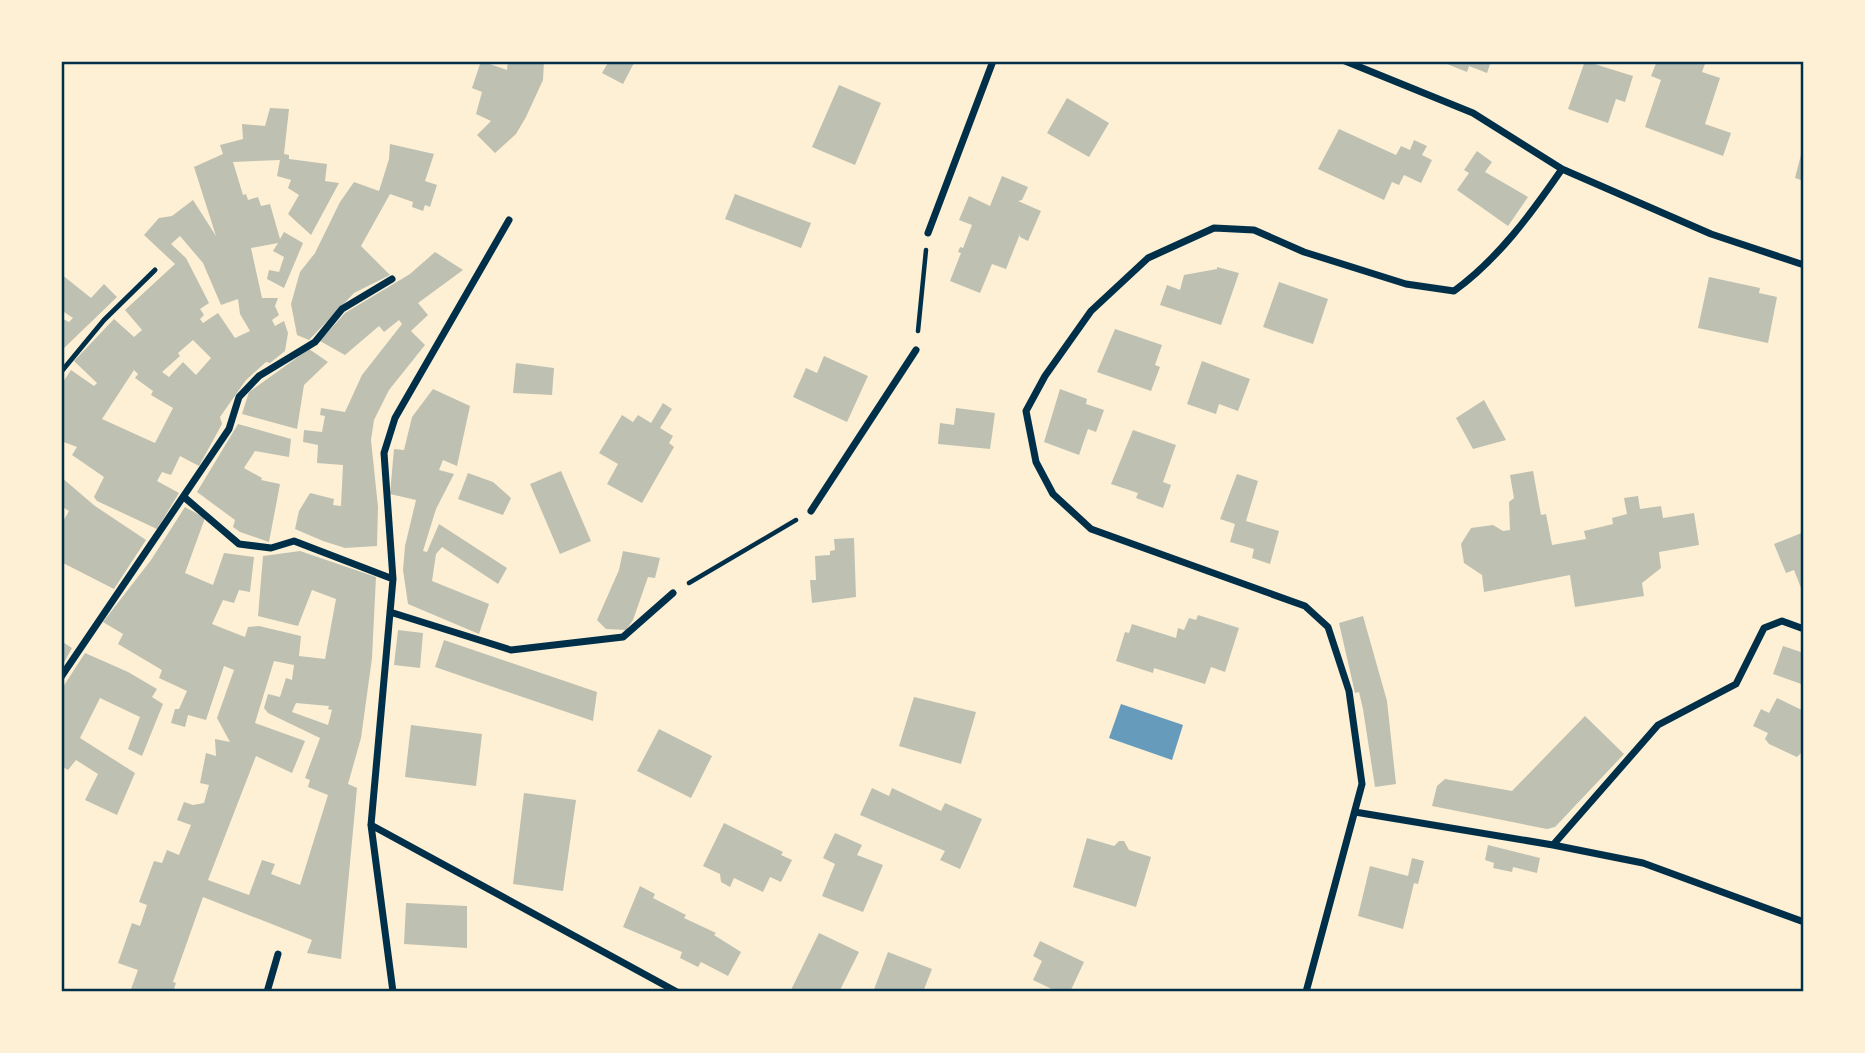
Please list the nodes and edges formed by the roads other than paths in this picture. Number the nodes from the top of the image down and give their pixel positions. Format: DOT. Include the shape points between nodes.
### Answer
graph roads {
  1 [pos="993,61"];
  2 [pos="1345,61"];
  3 [pos="1562,169"];
  4 [pos="509,220"];
  5 [pos="928,233"];
  6 [pos="1804,265"];
  7 [pos="155,270"];
  8 [pos="392,279"];
  9 [pos="916,350"];
  10 [pos="61,372"];
  11 [pos="184,497"];
  12 [pos="811,512"];
  13 [pos="393,579"];
  14 [pos="673,593"];
  15 [pos="390,612"];
  16 [pos="1804,629"];
  17 [pos="61,677"];
  18 [pos="1355,812"];
  19 [pos="371,825"];
  20 [pos="1553,845"];
  21 [pos="1804,922"];
  22 [pos="278,954"];
  23 [pos="267,992"];
  24 [pos="393,992"];
  25 [pos="677,992"];
  26 [pos="1306,992"];
  1 -- 5 [label="street"];
  2 -- 3 [label="street" via="1473,113"];
  3 -- 6 [label="street" via="1711,234"];
  3 -- 18 [label="street" via="1531,213 1476,275 1454,291 1406,284 1304,252 1254,230 1214,228 1147,258 1091,312 1026,411 1036,462 1053,494 1091,529 1305,606 1328,626 1349,691 1362,784"];
  4 -- 13 [label="street" via="395,418 384,453"];
  7 -- 10 [label="lane" via="104,320"];
  8 -- 11 [label="street" via="342,309 315,342 259,376 239,397 229,429"];
  9 -- 12 [label="street"];
  11 -- 13 [label="street" via="239,544 271,548 294,541"];
  11 -- 17 [label="street"];
  13 -- 15 [label="street"];
  14 -- 15 [label="street" via="623,637 511,650"];
  15 -- 19 [label="street"];
  16 -- 20 [label="street" via="1782,621 1764,628 1736,684 1658,725"];
  18 -- 20 [label="street"];
  18 -- 26 [label="street"];
  19 -- 24 [label="street"];
  19 -- 25 [label="street"];
  20 -- 21 [label="street" via="1643,863"];
  22 -- 23 [label="street"];
}
